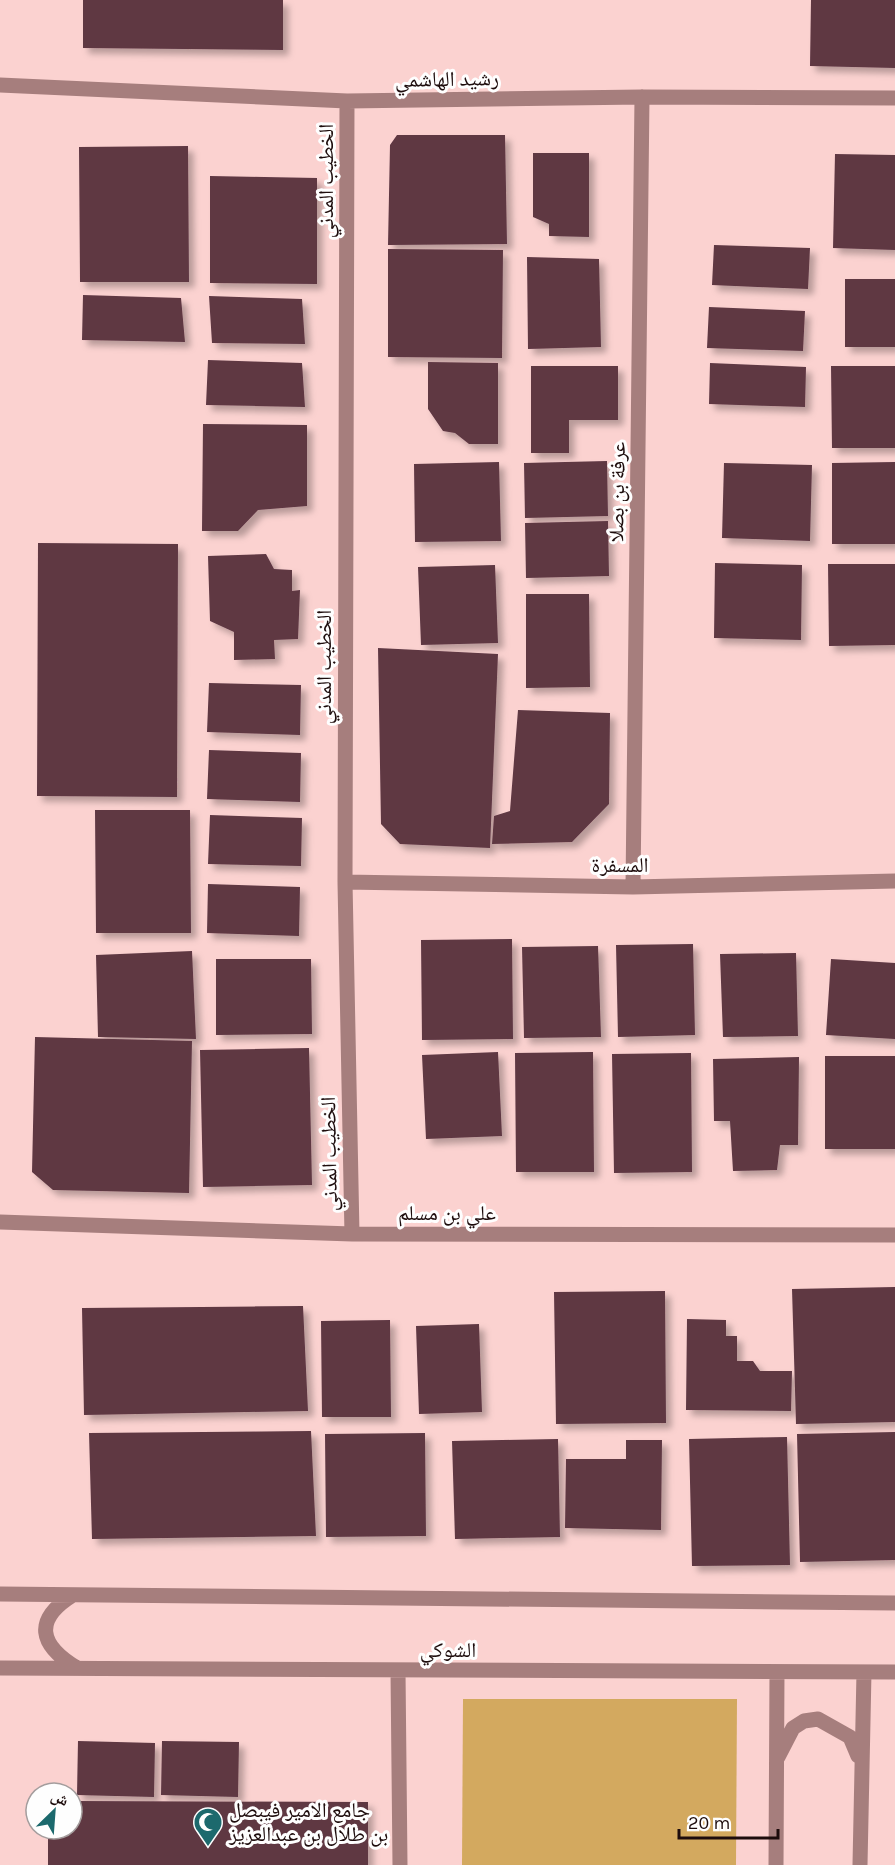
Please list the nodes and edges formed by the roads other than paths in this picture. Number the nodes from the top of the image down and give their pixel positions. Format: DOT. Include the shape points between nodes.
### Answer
graph roads {
  1 [pos="0,85"];
  2 [pos="642,97"];
  3 [pos="895,98"];
  4 [pos="347,101"];
  5 [pos="895,881"];
  6 [pos="345,882"];
  7 [pos="633,887"];
  8 [pos="0,1222"];
  9 [pos="352,1234"];
  10 [pos="895,1235"];
  11 [pos="0,1592"];
  12 [pos="74,1595"];
  13 [pos="895,1603"];
  14 [pos="0,1604"];
  15 [pos="0,1668"];
  16 [pos="77,1668"];
  17 [pos="398,1671"];
  18 [pos="777,1672"];
  19 [pos="864,1672"];
  20 [pos="895,1672"];
  21 [pos="860,1761"];
  22 [pos="775,1762"];
  23 [pos="400,1865"];
  24 [pos="776,1865"];
  25 [pos="860,1865"];
  1 -- 4 [label="street, رشيد الهاشمي"];
  2 -- 3 [label="street, رشيد الهاشمي"];
  2 -- 4 [label="street, رشيد الهاشمي"];
  2 -- 7 [label="street, عرفة بن بصلا"];
  4 -- 6 [label="street, الخطيب المدني"];
  5 -- 7 [label="street, المسفرة"];
  6 -- 7 [label="street, المسفرة"];
  6 -- 9 [label="street, الخطيب المدني"];
  8 -- 9 [label="street, علي بن مسلم"];
  9 -- 10 [label="street, علي بن مسلم"];
  11 -- 12 [label="street"];
  11 -- 14 [label="street"];
  12 -- 13 [label="street"];
  12 -- 16 [label="street" via="59,1604 46,1628 52,1650"];
  15 -- 16 [label="street, الشوكي"];
  16 -- 17 [label="street, الشوكي"];
  17 -- 18 [label="street, الشوكي"];
  17 -- 23 [label="street"];
  18 -- 19 [label="street, الشوكي"];
  18 -- 22 [label="street"];
  19 -- 20 [label="street, الشوكي"];
  19 -- 21 [label="street"];
  21 -- 22 [label="street" via="850,1737 818,1719 804,1720 793,1728"];
  21 -- 25 [label="street"];
  22 -- 24 [label="street"];
}
